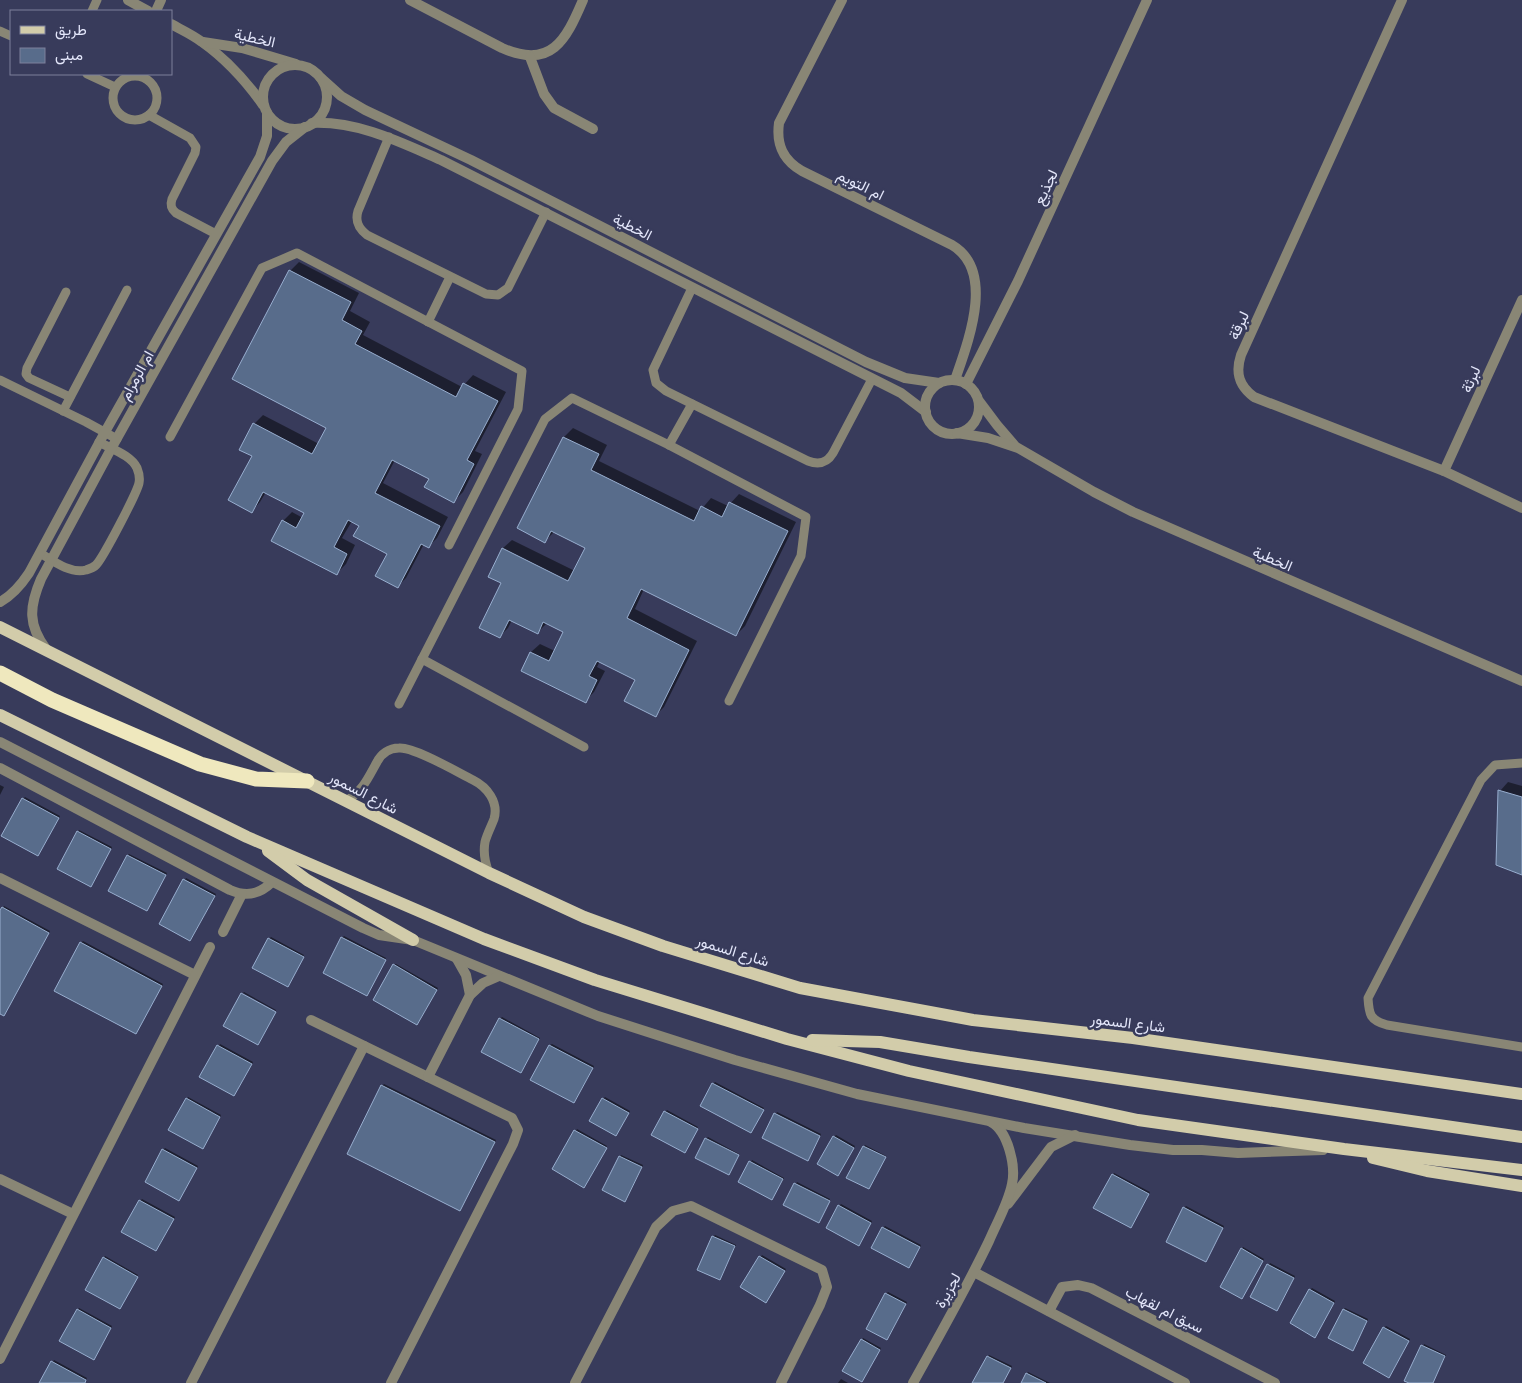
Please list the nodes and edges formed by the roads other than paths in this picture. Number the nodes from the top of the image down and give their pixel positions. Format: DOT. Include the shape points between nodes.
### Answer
graph roads {
  1 [pos="128,0"];
  2 [pos="410,0"];
  3 [pos="583,0"];
  4 [pos="842,0"];
  5 [pos="1147,0"];
  6 [pos="1402,0"];
  7 [pos="146,10"];
  8 [pos="172,25"];
  9 [pos="202,42"];
  10 [pos="530,57"];
  11 [pos="300,65"];
  12 [pos="89,75"];
  13 [pos="321,78"];
  14 [pos="115,87"];
  15 [pos="266,109"];
  16 [pos="149,114"];
  17 [pos="308,125"];
  18 [pos="593,129"];
  19 [pos="389,137"];
  20 [pos="546,212"];
  21 [pos="216,234"];
  22 [pos="450,277"];
  23 [pos="692,288"];
  24 [pos="127,290"];
  25 [pos="66,292"];
  26 [pos="1522,300"];
  27 [pos="428,322"];
  28 [pos="872,379"];
  29 [pos="0,380"];
  30 [pos="955,380"];
  31 [pos="939,383"];
  32 [pos="966,384"];
  33 [pos="70,397"];
  34 [pos="979,401"];
  35 [pos="692,404"];
  36 [pos="63,411"];
  37 [pos="926,412"];
  38 [pos="105,432"];
  39 [pos="957,433"];
  40 [pos="170,437"];
  41 [pos="117,439"];
  42 [pos="99,442"];
  43 [pos="669,445"];
  44 [pos="1018,448"];
  45 [pos="111,449"];
  46 [pos="1444,472"];
  47 [pos="1522,508"];
  48 [pos="449,545"];
  49 [pos="40,553"];
  50 [pos="52,560"];
  51 [pos="0,602"];
  52 [pos="0,627"];
  53 [pos="46,650"];
  54 [pos="422,659"];
  55 [pos="0,673"];
  56 [pos="1522,681"];
  57 [pos="729,701"];
  58 [pos="398,704"];
  59 [pos="0,715"];
  60 [pos="0,742"];
  61 [pos="584,747"];
  62 [pos="1522,763"];
  63 [pos="0,768"];
  64 [pos="307,782"];
  65 [pos="346,801"];
  66 [pos="247,837"];
  67 [pos="489,873"];
  68 [pos="0,878"];
  69 [pos="272,882"];
  70 [pos="242,894"];
  71 [pos="223,932"];
  72 [pos="413,940"];
  73 [pos="210,947"];
  74 [pos="457,959"];
  75 [pos="195,975"];
  76 [pos="499,976"];
  77 [pos="470,995"];
  78 [pos="311,1020"];
  79 [pos="786,1039"];
  80 [pos="364,1046"];
  81 [pos="1522,1047"];
  82 [pos="428,1077"];
  83 [pos="1522,1094"];
  84 [pos="984,1119"];
  85 [pos="1074,1136"];
  86 [pos="1522,1137"];
  87 [pos="1344,1149"];
  88 [pos="1522,1170"];
  89 [pos="0,1179"];
  90 [pos="1522,1186"];
  91 [pos="1003,1210"];
  92 [pos="73,1214"];
  93 [pos="974,1272"];
  94 [pos="1049,1311"];
  95 [pos="0,1359"];
  96 [pos="190,1383"];
  97 [pos="390,1383"];
  98 [pos="575,1383"];
  99 [pos="781,1383"];
  100 [pos="913,1383"];
  101 [pos="1185,1383"];
  102 [pos="1275,1383"];
  1 -- 7 [label="street"];
  2 -- 10 [label="street" via="502,48"];
  3 -- 10 [label="street" via="567,34 557,46 544,54"];
  4 -- 30 [label="street, ام التويم" via="778,123 779,146 784,157 802,171 952,244 966,255 975,286 974,316"];
  5 -- 32 [label="street, لجذيع" via="1018,281"];
  6 -- 46 [label="street, لبرقة" via="1240,355 1238,374 1246,391 1254,397"];
  8 -- 9 [label="street, الخطية"];
  9 -- 11 [label="street, الخطية" via="242,48"];
  9 -- 15 [label="street, الخطية" via="242,78"];
  10 -- 18 [label="street" via="544,94 554,108"];
  11 -- 13 [label="street"];
  11 -- 15 [label="street" via="289,65 271,76 263,95"];
  12 -- 14 [label="lane"];
  13 -- 17 [label="street" via="327,94 326,102 319,118"];
  13 -- 31 [label="street, الخطية" via="364,110 471,160 866,362 905,378"];
  14 -- 16 [label="lane" via="113,102 121,115 135,120"];
  14 -- 16 [label="lane" via="120,81 134,76 149,80 154,86 156,101"];
  15 -- 17 [label="street" via="280,125 288,128"];
  15 -- 21 [label="street, ام الرمرام" via="267,136 260,157"];
  16 -- 21 [label="lane" via="190,138 196,147 171,207 176,213"];
  17 -- 19 [label="street, الخطية" via="347,125"];
  17 -- 41 [label="street, ام الرمرام" via="286,142 272,161"];
  19 -- 20 [label="street, الخطية"];
  19 -- 22 [label="lane" via="356,216 358,227 366,235"];
  20 -- 22 [label="lane" via="504,292 492,296"];
  20 -- 23 [label="street, الخطية"];
  21 -- 38 [label="street, ام الرمرام"];
  22 -- 27 [label="lane"];
  23 -- 28 [label="street, الخطية"];
  23 -- 35 [label="lane" via="653,370 660,387"];
  24 -- 33 [label="lane"];
  25 -- 33 [label="lane" via="26,371 29,378"];
  26 -- 46 [label="street, لبرثة"];
  27 -- 40 [label="lane" via="298,253 262,268"];
  27 -- 48 [label="lane" via="522,371 518,409"];
  28 -- 35 [label="lane" via="833,453 820,463 808,461"];
  28 -- 37 [label="street, الخطية" via="900,393"];
  29 -- 36 [label="lane"];
  30 -- 31 [label="street"];
  30 -- 32 [label="street"];
  31 -- 37 [label="street" via="927,395"];
  32 -- 34 [label="street"];
  33 -- 36 [label="lane"];
  34 -- 39 [label="street" via="977,418 966,430"];
  34 -- 44 [label="street, الخطية"];
  35 -- 43 [label="lane"];
  36 -- 38 [label="lane"];
  37 -- 39 [label="street" via="934,427 949,434"];
  38 -- 41 [label="lane"];
  38 -- 42 [label="street, ام الرمرام"];
  39 -- 44 [label="street, الخطية" via="988,438"];
  41 -- 45 [label="street, ام الرمرام"];
  42 -- 45 [label="lane"];
  42 -- 49 [label="street, ام الرمرام"];
  43 -- 54 [label="lane" via="572,398 546,419"];
  43 -- 57 [label="lane" via="806,517 801,556"];
  44 -- 56 [label="street, الخطية" via="1133,512"];
  45 -- 50 [label="street, ام الرمرام"];
  45 -- 50 [label="lane" via="134,463 139,481 100,559 90,569 76,571"];
  46 -- 47 [label="street, لبرقة"];
  49 -- 50 [label="lane"];
  49 -- 51 [label="street, ام الرمرام" via="21,585"];
  50 -- 53 [label="street, ام الرمرام" via="32,607 34,630"];
  52 -- 53 [label="main road, شارع السمور"];
  53 -- 64 [label="main road, شارع السمور"];
  54 -- 58 [label="lane"];
  54 -- 61 [label="lane"];
  55 -- 64 [label="highway" via="52,700 200,764 256,779"];
  59 -- 66 [label="main road"];
  60 -- 69 [label="street"];
  62 -- 81 [label="lane" via="1495,765 1480,780 1368,998 1369,1013 1377,1022"];
  63 -- 70 [label="street" via="223,887"];
  64 -- 65 [label="main road, شارع السمور"];
  65 -- 67 [label="main road, شارع السمور"];
  65 -- 67 [label="lane" via="361,790 380,757 392,749 414,751 480,783 490,793 494,809 484,849"];
  66 -- 72 [label="main road" via="307,880"];
  66 -- 79 [label="main road" via="484,939 595,980"];
  67 -- 83 [label="main road, شارع السمور" via="584,917 663,946 800,988 973,1020 1133,1038"];
  68 -- 75 [label="street"];
  69 -- 70 [label="street" via="256,893"];
  69 -- 72 [label="street" via="379,935"];
  70 -- 71 [label="street"];
  72 -- 74 [label="street"];
  73 -- 75 [label="street"];
  74 -- 76 [label="street"];
  74 -- 77 [label="street" via="466,975"];
  75 -- 92 [label="street"];
  76 -- 77 [label="street" via="483,983"];
  76 -- 84 [label="street" via="598,1016 735,1060 856,1094"];
  77 -- 82 [label="street"];
  78 -- 80 [label="street"];
  79 -- 86 [label="main road" via="880,1042"];
  79 -- 87 [label="main road" via="909,1071 1138,1120"];
  80 -- 82 [label="street"];
  80 -- 96 [label="street"];
  82 -- 97 [label="street" via="512,1118 518,1130"];
  84 -- 85 [label="street"];
  84 -- 91 [label="street, لجزيرة" via="997,1125 1007,1140 1012,1183"];
  85 -- 87 [label="street" via="1173,1150 1264,1153"];
  85 -- 91 [label="street, لجزيرة" via="1051,1147"];
  87 -- 88 [label="main road"];
  87 -- 90 [label="main road" via="1399,1165"];
  89 -- 92 [label="street"];
  91 -- 93 [label="street, لجزيرة"];
  92 -- 95 [label="street"];
  93 -- 94 [label="street"];
  93 -- 100 [label="street, لجزيرة"];
  94 -- 101 [label="street"];
  94 -- 102 [label="street, سيق ام لقهاب" via="1062,1288 1078,1285 1091,1288"];
  98 -- 99 [label="street" via="656,1227 674,1211 691,1206 822,1270 827,1287 824,1296"];
}
